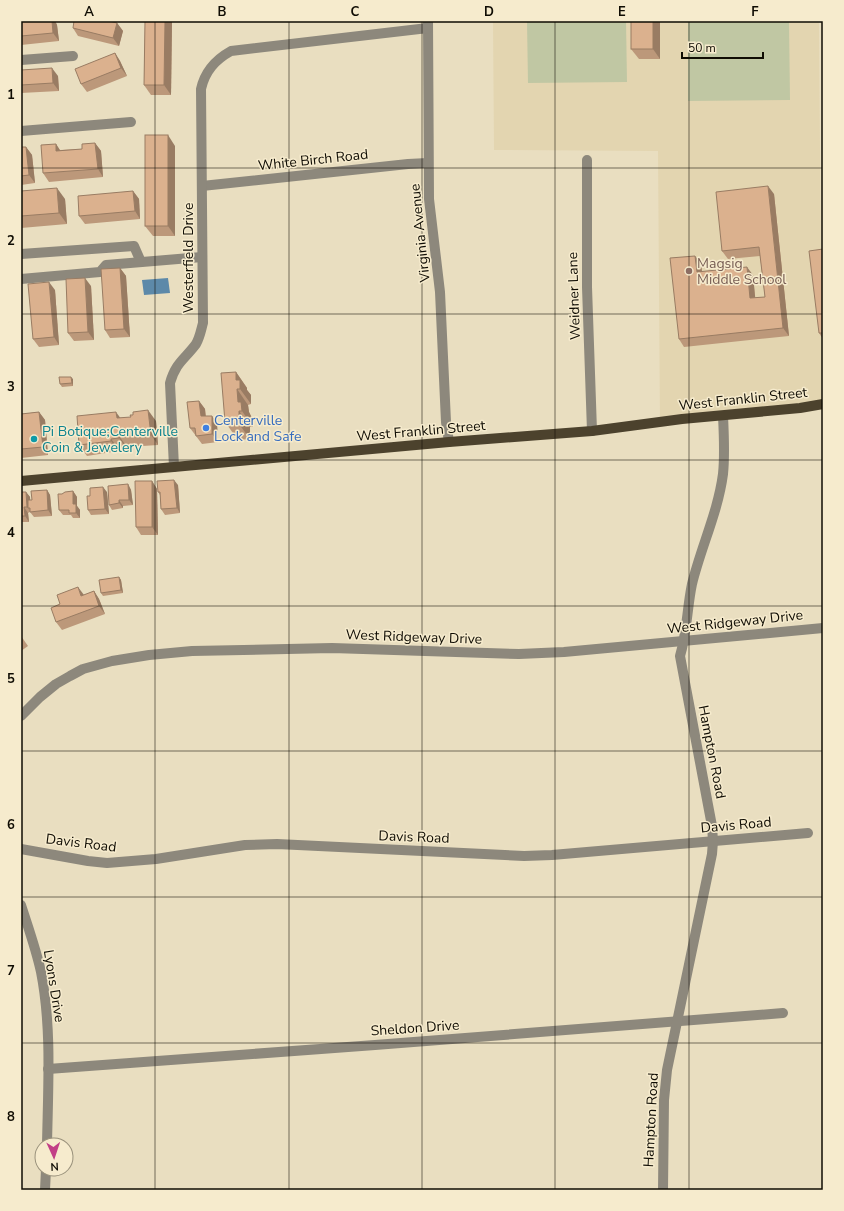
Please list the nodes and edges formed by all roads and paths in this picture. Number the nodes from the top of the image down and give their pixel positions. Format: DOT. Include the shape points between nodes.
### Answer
graph roads {
  1 [pos="428,25"];
  2 [pos="73,56"];
  3 [pos="21,60"];
  4 [pos="130,122"];
  5 [pos="21,131"];
  6 [pos="586,160"];
  7 [pos="428,163"];
  8 [pos="202,186"];
  9 [pos="21,254"];
  10 [pos="202,257"];
  11 [pos="141,262"];
  12 [pos="21,279"];
  13 [pos="823,404"];
  14 [pos="723,416"];
  15 [pos="592,431"];
  16 [pos="449,442"];
  17 [pos="174,467"];
  18 [pos="21,481"];
  19 [pos="823,628"];
  20 [pos="684,642"];
  21 [pos="21,716"];
  22 [pos="808,832"];
  23 [pos="713,841"];
  24 [pos="21,848"];
  25 [pos="21,905"];
  26 [pos="783,1013"];
  27 [pos="677,1022"];
  28 [pos="48,1069"];
  29 [pos="47,1137"];
  30 [pos="46,1177"];
  31 [pos="45,1190"];
  32 [pos="662,1190"];
  1 -- 7 [label="street, Virginia Avenue"];
  1 -- 8 [label="street, Westerfield Drive" via="231,52 220,57 206,72 201,89"];
  2 -- 3 [label="street"];
  4 -- 5 [label="street"];
  6 -- 15 [label="street, Weidner Lane"];
  7 -- 8 [label="street, White Birch Road"];
  7 -- 16 [label="street, Virginia Avenue" via="429,199 440,292"];
  8 -- 10 [label="street, Westerfield Drive"];
  9 -- 11 [label="street" via="134,246"];
  10 -- 11 [label="street"];
  10 -- 17 [label="street, Westerfield Drive" via="200,335 179,363 170,383"];
  11 -- 12 [label="street" via="106,264 100,272"];
  13 -- 14 [label="main road, West Franklin Street"];
  14 -- 15 [label="main road, West Franklin Street"];
  14 -- 20 [label="street, Hampton Road" via="723,475 692,583"];
  15 -- 16 [label="main road, West Franklin Street"];
  16 -- 17 [label="main road, West Franklin Street"];
  17 -- 18 [label="main road, West Franklin Street"];
  19 -- 20 [label="street, West Ridgeway Drive"];
  20 -- 21 [label="street, West Ridgeway Drive" via="520,654 332,648 149,655 83,669 56,684"];
  20 -- 23 [label="street, Hampton Road" via="680,656"];
  22 -- 23 [label="street, Davis Road"];
  23 -- 24 [label="street, Davis Road" via="524,856 277,844 245,845 156,859 107,863"];
  23 -- 27 [label="street, Hampton Road"];
  25 -- 28 [label="street, Lyons Drive" via="41,972 45,999"];
  26 -- 27 [label="street, Sheldon Drive"];
  27 -- 28 [label="street, Sheldon Drive"];
  27 -- 32 [label="street, Hampton Road" via="664,1100"];
  28 -- 29 [label="street, Lyons Drive"];
  30 -- 31 [label="street"];
}
